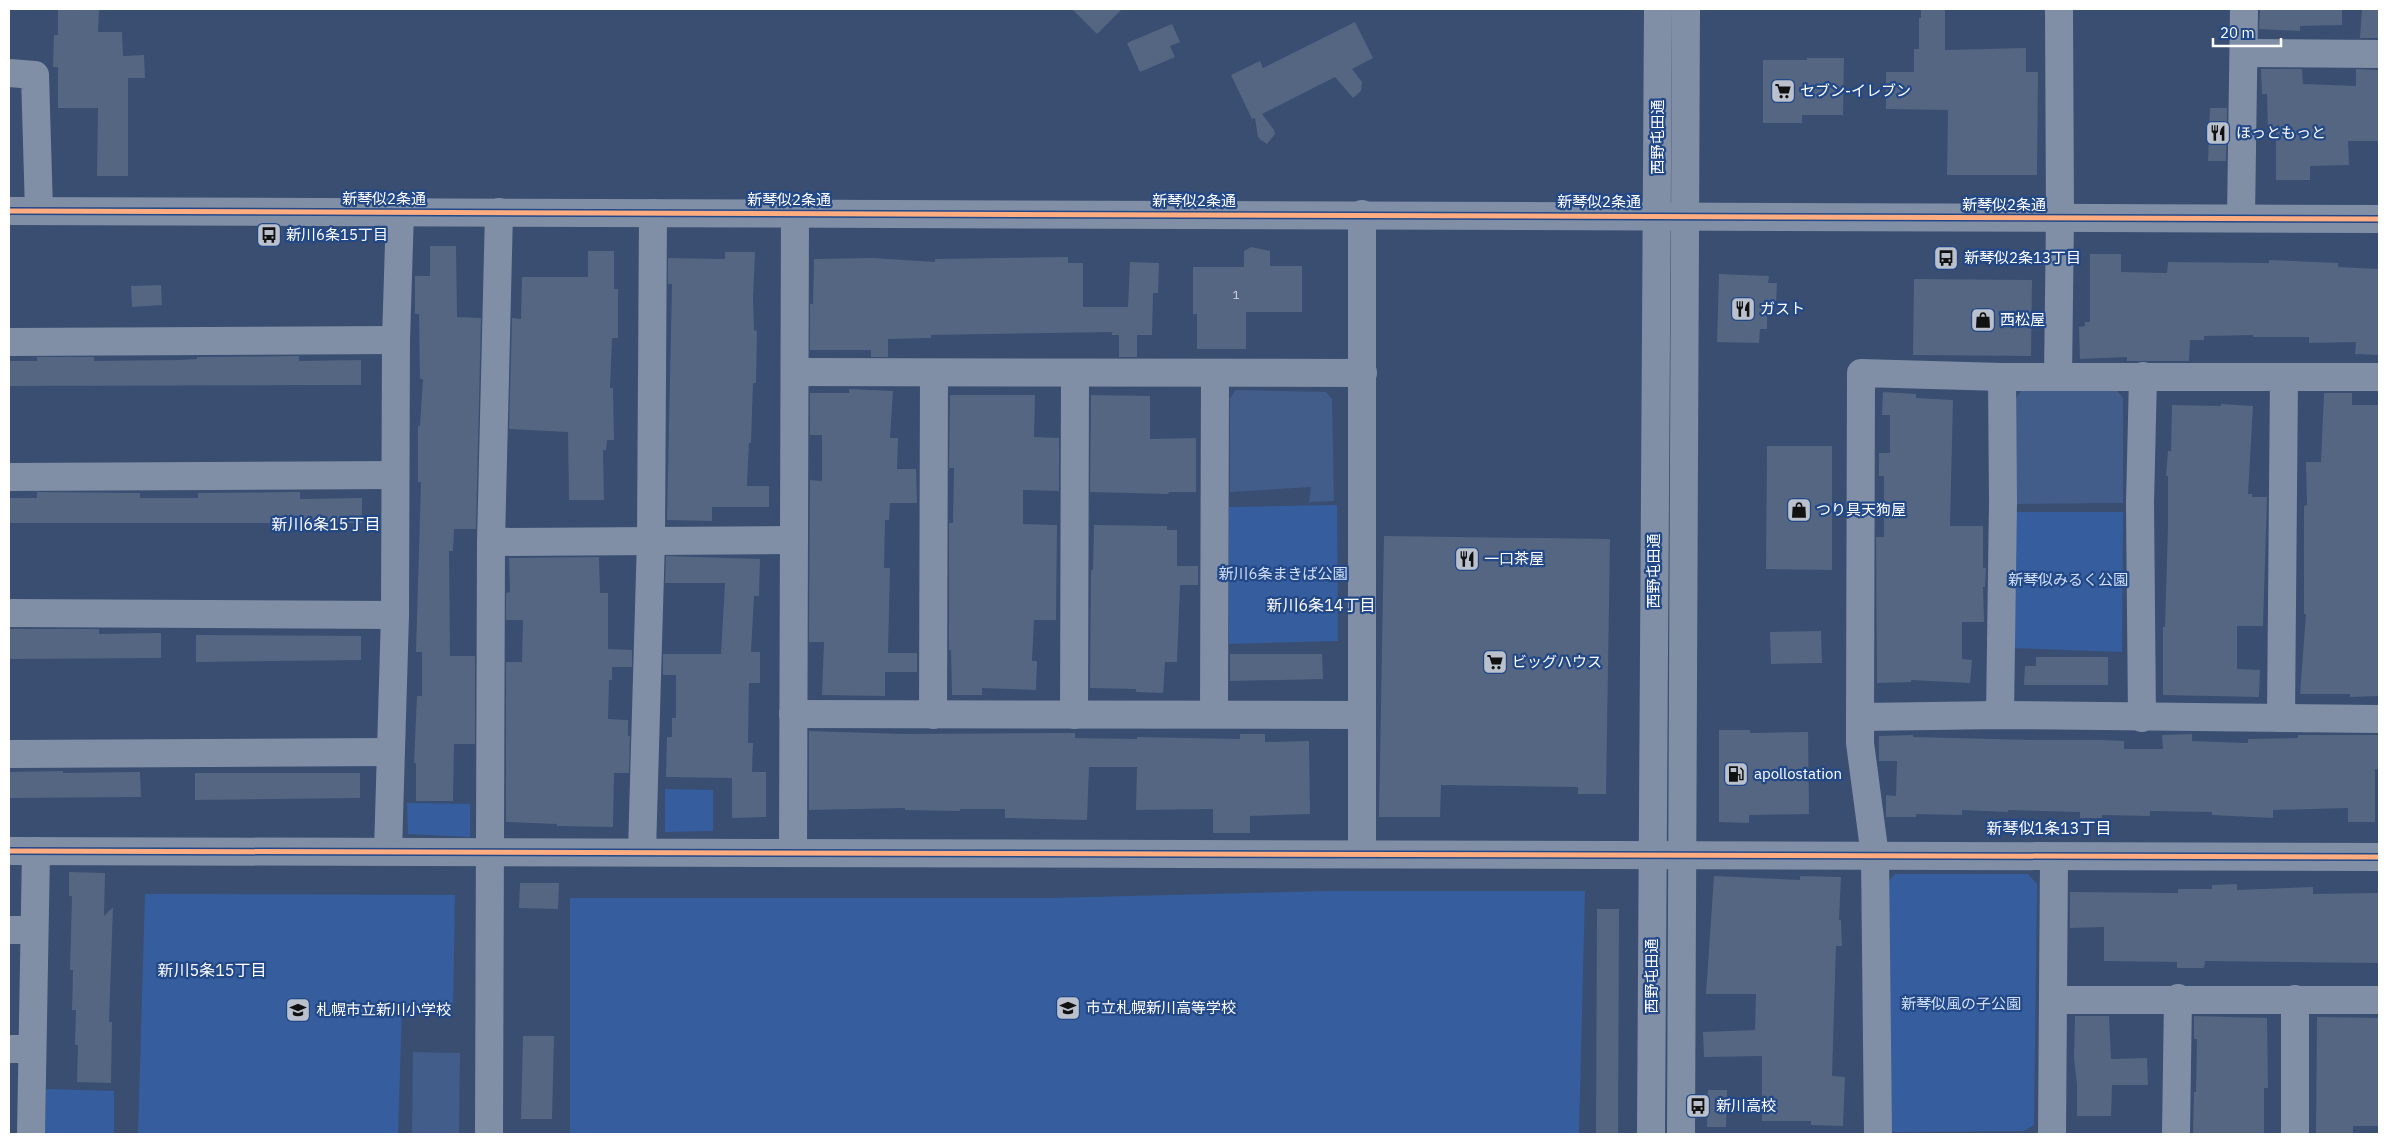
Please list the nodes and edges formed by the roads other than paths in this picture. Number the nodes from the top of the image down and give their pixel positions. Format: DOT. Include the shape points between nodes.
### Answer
graph roads {
  1 [pos="1658,9"];
  2 [pos="1686,9"];
  3 [pos="2059,9"];
  4 [pos="2244,9"];
  5 [pos="2245,54"];
  6 [pos="2379,54"];
  7 [pos="9,73"];
  8 [pos="9,211"];
  9 [pos="38,211"];
  10 [pos="400,211"];
  11 [pos="499,212"];
  12 [pos="653,213"];
  13 [pos="795,213"];
  14 [pos="1362,214"];
  15 [pos="1657,215"];
  16 [pos="1687,216"];
  17 [pos="2060,217"];
  18 [pos="2240,218"];
  19 [pos="2379,219"];
  20 [pos="396,340"];
  21 [pos="9,342"];
  22 [pos="795,372"];
  23 [pos="934,373"];
  24 [pos="1075,373"];
  25 [pos="1363,373"];
  26 [pos="1215,374"];
  27 [pos="2142,376"];
  28 [pos="2002,377"];
  29 [pos="2058,377"];
  30 [pos="2379,377"];
  31 [pos="2284,378"];
  32 [pos="395,475"];
  33 [pos="9,477"];
  34 [pos="650,539"];
  35 [pos="794,540"];
  36 [pos="491,542"];
  37 [pos="9,613"];
  38 [pos="395,615"];
  39 [pos="793,714"];
  40 [pos="1214,714"];
  41 [pos="933,715"];
  42 [pos="1074,715"];
  43 [pos="1362,716"];
  44 [pos="2000,716"];
  45 [pos="1860,717"];
  46 [pos="2142,718"];
  47 [pos="2281,718"];
  48 [pos="2379,719"];
  49 [pos="389,752"];
  50 [pos="9,754"];
  51 [pos="9,851"];
  52 [pos="36,851"];
  53 [pos="388,851"];
  54 [pos="492,851"];
  55 [pos="642,851"];
  56 [pos="793,852"];
  57 [pos="1362,854"];
  58 [pos="1652,854"];
  59 [pos="1683,854"];
  60 [pos="1874,856"];
  61 [pos="2054,857"];
  62 [pos="2379,857"];
  63 [pos="21,930"];
  64 [pos="2178,998"];
  65 [pos="2296,999"];
  66 [pos="2054,1000"];
  67 [pos="2379,1000"];
  68 [pos="20,1049"];
  69 [pos="31,1134"];
  70 [pos="489,1134"];
  71 [pos="1652,1134"];
  72 [pos="1681,1134"];
  73 [pos="1878,1134"];
  74 [pos="2052,1134"];
  75 [pos="2176,1134"];
  76 [pos="2295,1134"];
  1 -- 15 [label="street, 西野屯田通"];
  2 -- 16 [label="street, 西野屯田通"];
  3 -- 17 [label="street"];
  4 -- 5 [label="street"];
  5 -- 6 [label="street"];
  5 -- 18 [label="street"];
  7 -- 9 [label="street" via="35,75"];
  8 -- 9 [label="street, 新琴似2条通"];
  9 -- 10 [label="street, 新琴似2条通"];
  10 -- 11 [label="street, 新琴似2条通"];
  10 -- 20 [label="street"];
  11 -- 12 [label="street, 新琴似2条通"];
  11 -- 36 [label="street"];
  12 -- 13 [label="street, 新琴似2条通"];
  12 -- 34 [label="street"];
  13 -- 14 [label="street, 新琴似2条通"];
  13 -- 22 [label="street"];
  14 -- 15 [label="street, 新琴似2条通"];
  14 -- 25 [label="street"];
  15 -- 16 [label="street, 新琴似2条通"];
  15 -- 58 [label="street, 西野屯田通"];
  16 -- 17 [label="street, 新琴似2条通"];
  16 -- 59 [label="street, 西野屯田通"];
  17 -- 18 [label="street, 新琴似2条通"];
  17 -- 29 [label="street"];
  18 -- 19 [label="street, 新琴似2条通"];
  20 -- 21 [label="street"];
  20 -- 32 [label="street"];
  22 -- 23 [label="street"];
  22 -- 35 [label="street"];
  23 -- 24 [label="street"];
  23 -- 41 [label="street"];
  24 -- 26 [label="street"];
  24 -- 42 [label="street"];
  25 -- 26 [label="street"];
  25 -- 43 [label="street"];
  26 -- 40 [label="street"];
  27 -- 29 [label="street"];
  27 -- 31 [label="street"];
  27 -- 46 [label="street"];
  28 -- 29 [label="street"];
  28 -- 44 [label="street"];
  28 -- 45 [label="street" via="1861,373"];
  30 -- 31 [label="street"];
  31 -- 47 [label="street"];
  32 -- 33 [label="street"];
  32 -- 38 [label="street"];
  34 -- 35 [label="street"];
  34 -- 36 [label="street"];
  34 -- 55 [label="street"];
  35 -- 39 [label="street"];
  36 -- 54 [label="street"];
  37 -- 38 [label="street"];
  38 -- 49 [label="street"];
  39 -- 41 [label="street"];
  39 -- 56 [label="street"];
  40 -- 42 [label="street"];
  40 -- 43 [label="street"];
  41 -- 42 [label="street"];
  43 -- 57 [label="street"];
  44 -- 45 [label="street"];
  44 -- 46 [label="street"];
  45 -- 60 [label="street" via="1860,743"];
  46 -- 47 [label="street"];
  47 -- 48 [label="street"];
  49 -- 50 [label="street"];
  49 -- 53 [label="street"];
  51 -- 52 [label="street"];
  52 -- 53 [label="street"];
  52 -- 63 [label="street"];
  53 -- 54 [label="street"];
  54 -- 55 [label="street"];
  54 -- 70 [label="street"];
  55 -- 56 [label="street"];
  56 -- 57 [label="street"];
  57 -- 58 [label="street"];
  58 -- 59 [label="street"];
  58 -- 71 [label="street, 西野屯田通"];
  59 -- 60 [label="street"];
  59 -- 72 [label="street, 西野屯田通"];
  60 -- 61 [label="street"];
  60 -- 73 [label="street"];
  61 -- 62 [label="street"];
  61 -- 66 [label="street"];
  63 -- 68 [label="street"];
  64 -- 65 [label="street"];
  64 -- 66 [label="street"];
  64 -- 75 [label="street"];
  65 -- 67 [label="street"];
  65 -- 76 [label="street"];
  66 -- 74 [label="street"];
  68 -- 69 [label="street"];
}
